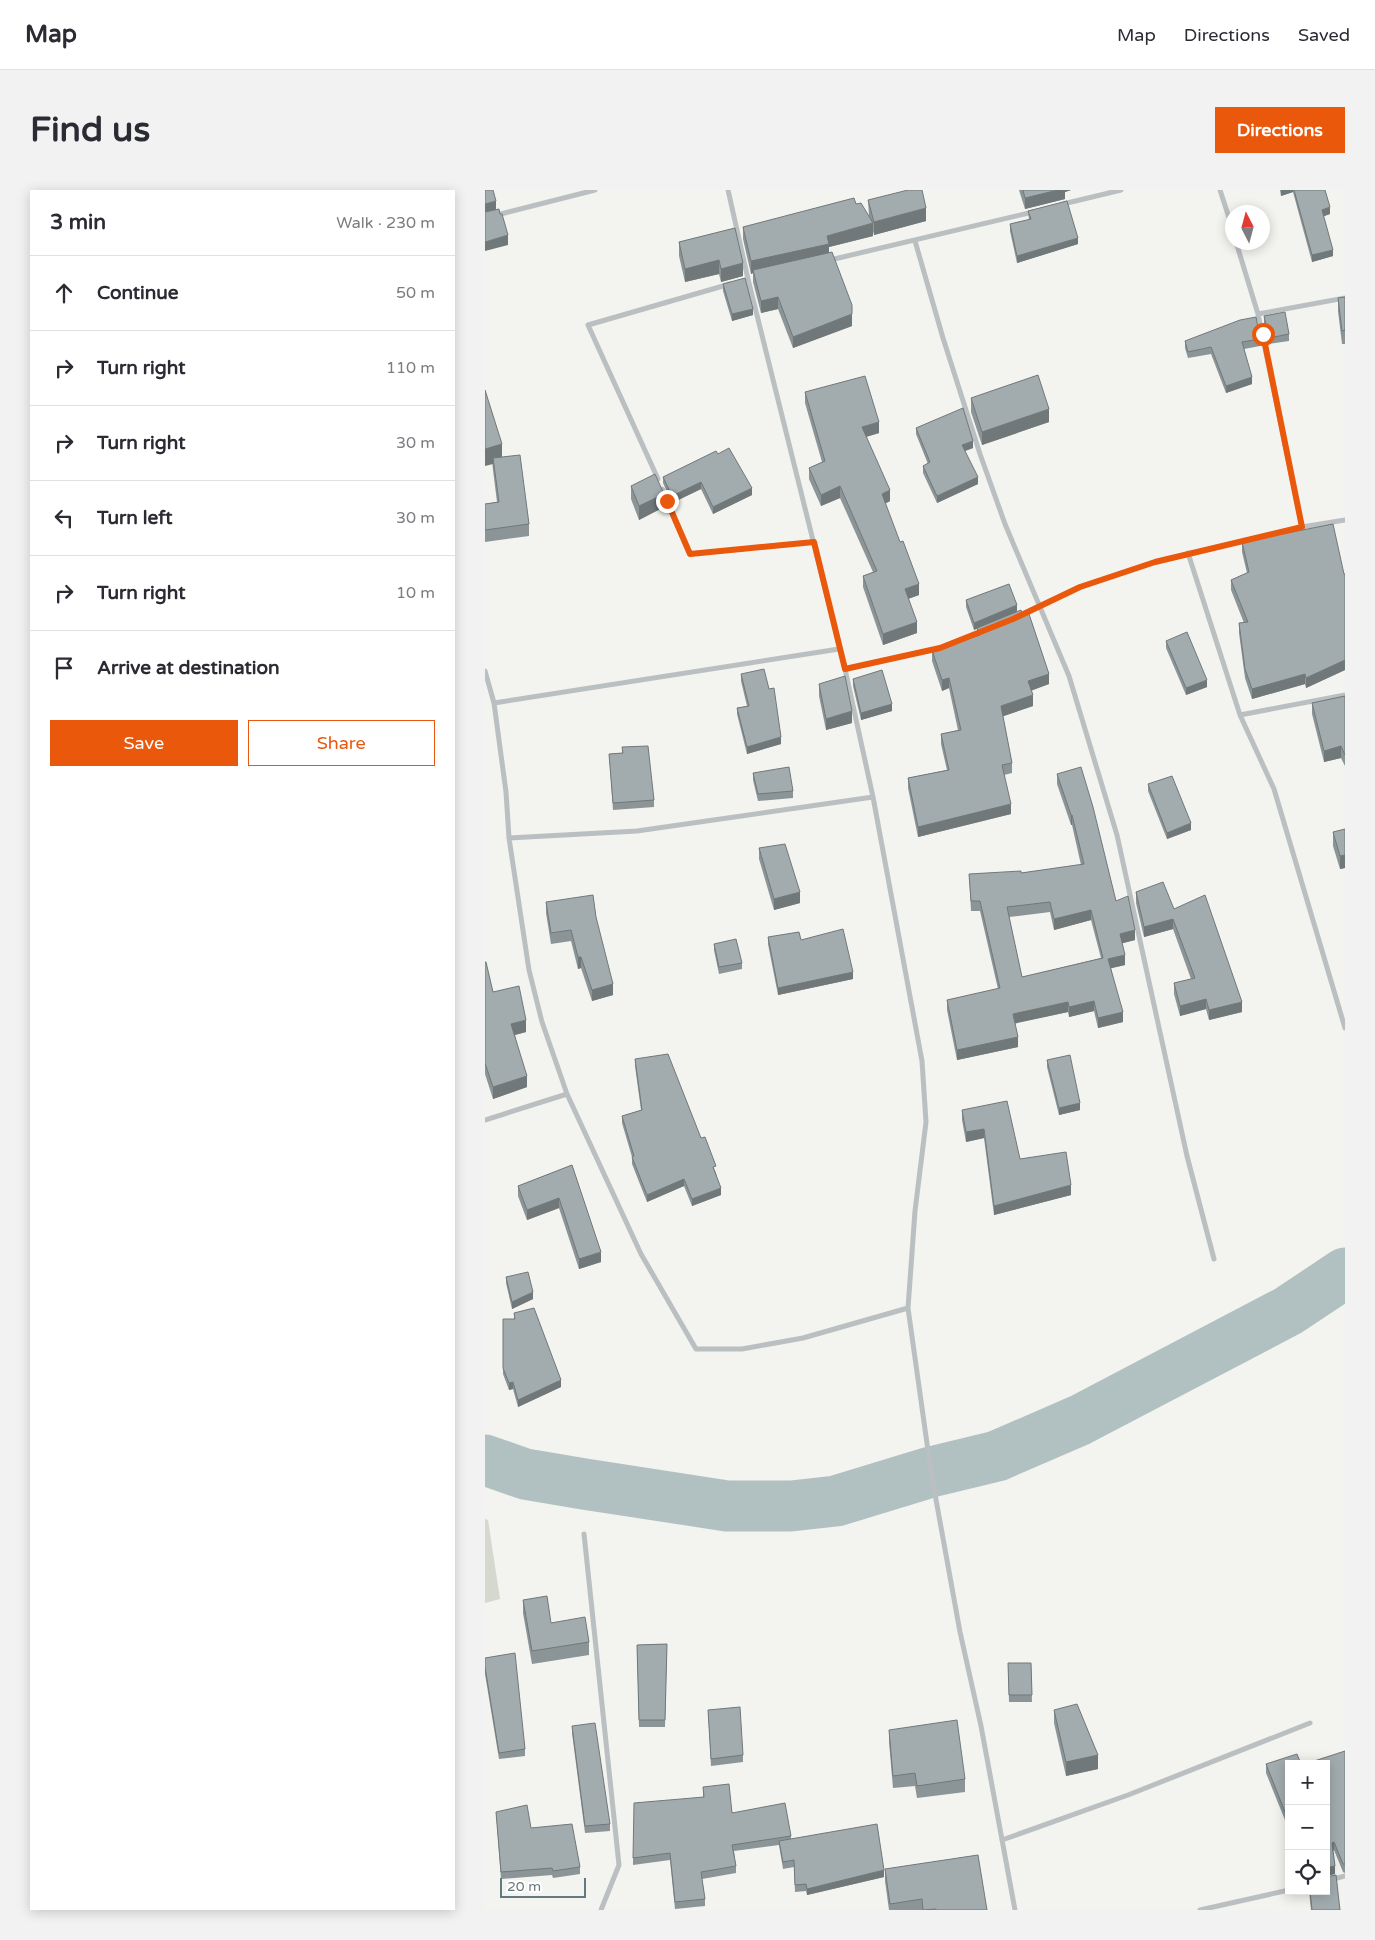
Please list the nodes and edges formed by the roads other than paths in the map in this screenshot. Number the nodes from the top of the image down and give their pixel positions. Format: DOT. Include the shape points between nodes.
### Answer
graph roads {
  1 [pos="595,190"];
  2 [pos="728,190"];
  3 [pos="1121,190"];
  4 [pos="1220,190"];
  5 [pos="587,191"];
  6 [pos="1225,205"];
  7 [pos="1056,206"];
  8 [pos="1037,211"];
  9 [pos="485,218"];
  10 [pos="915,241"];
  11 [pos="1239,250"];
  12 [pos="822,262"];
  13 [pos="757,277"];
  14 [pos="748,279"];
  15 [pos="1345,298"];
  16 [pos="1259,314"];
  17 [pos="1345,520"];
  18 [pos="1302,527"];
  19 [pos="814,542"];
  20 [pos="1188,553"];
  21 [pos="1041,605"];
  22 [pos="1020,616"];
  23 [pos="985,630"];
  24 [pos="839,648"];
  25 [pos="845,669"];
  26 [pos="485,671"];
  27 [pos="1345,695"];
  28 [pos="493,703"];
  29 [pos="1240,715"];
  30 [pos="873,797"];
  31 [pos="509,838"];
  32 [pos="1345,1028"];
  33 [pos="567,1094"];
  34 [pos="485,1120"];
  35 [pos="1214,1259"];
  36 [pos="908,1308"];
  37 [pos="584,1534"];
  38 [pos="1310,1723"];
  39 [pos="1002,1840"];
  40 [pos="1345,1876"];
  41 [pos="1330,1879"];
  42 [pos="1285,1891"];
  43 [pos="601,1910"];
  44 [pos="1015,1910"];
  45 [pos="1201,1910"];
  1 -- 5 [label="street"];
  2 -- 14 [label="street"];
  3 -- 7 [label="street"];
  4 -- 6 [label="street"];
  5 -- 9 [label="street"];
  8 -- 10 [label="street"];
  10 -- 12 [label="street"];
  10 -- 21 [label="street" via="980,454 1005,524"];
  11 -- 16 [label="street"];
  13 -- 14 [label="street"];
  14 -- 19 [label="street"];
  14 -- 19 [label="street" via="588,325 690,554"];
  15 -- 16 [label="street"];
  16 -- 18 [label="street"];
  17 -- 18 [label="street"];
  18 -- 20 [label="street"];
  19 -- 24 [label="street"];
  20 -- 21 [label="street" via="1080,587"];
  20 -- 29 [label="street"];
  21 -- 22 [label="street"];
  21 -- 35 [label="street" via="1069,676 1117,835 1187,1156"];
  23 -- 25 [label="street" via="940,648"];
  24 -- 25 [label="street"];
  24 -- 28 [label="street"];
  25 -- 30 [label="street"];
  26 -- 28 [label="street"];
  27 -- 29 [label="street"];
  28 -- 31 [label="street"];
  29 -- 32 [label="street" via="1274,789"];
  30 -- 31 [label="street" via="637,831"];
  30 -- 36 [label="street" via="923,1070 926,1122"];
  31 -- 33 [label="street" via="529,970 542,1022"];
  33 -- 34 [label="street"];
  33 -- 36 [label="street" via="641,1254 696,1349 742,1349 803,1338"];
  36 -- 39 [label="street" via="931,1472"];
  37 -- 43 [label="street" via="619,1866"];
  38 -- 39 [label="street" via="1128,1795"];
  39 -- 44 [label="street"];
  40 -- 41 [label="street"];
  42 -- 45 [label="street"];
}
